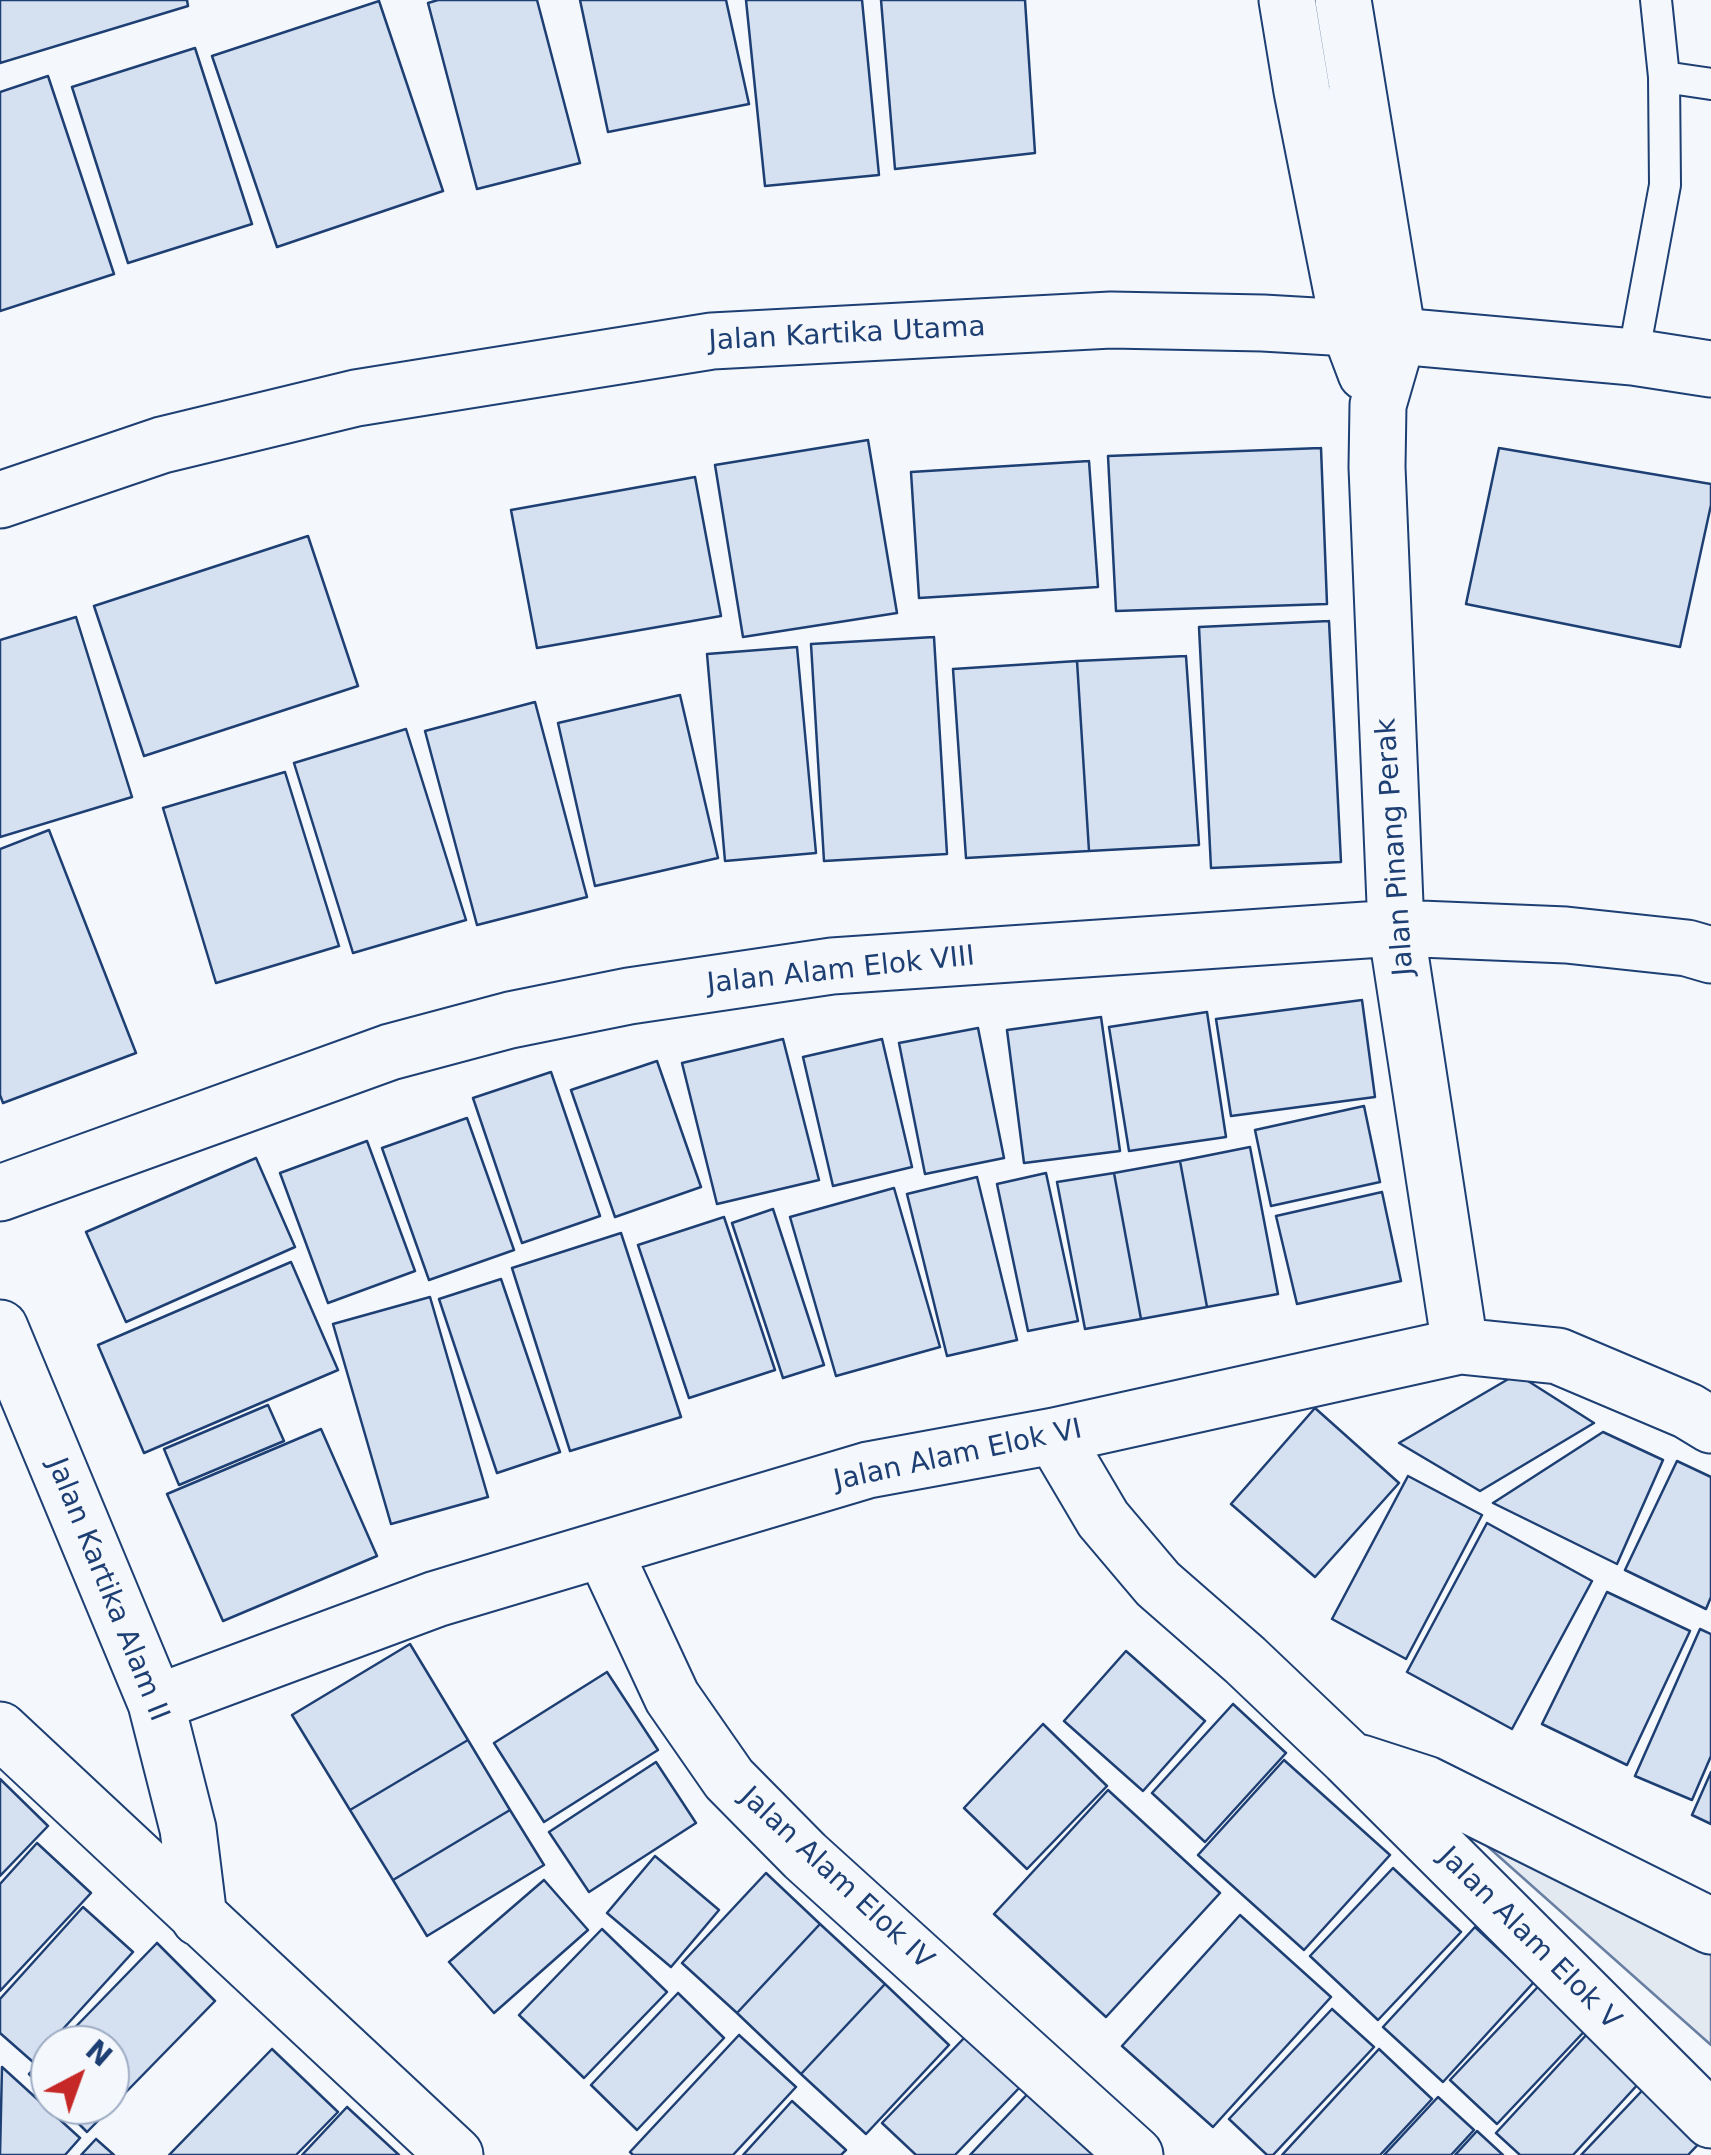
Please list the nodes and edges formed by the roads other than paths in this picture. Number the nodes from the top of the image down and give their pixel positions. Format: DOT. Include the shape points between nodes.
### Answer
graph roads {
  1 [pos="1288,0"];
  2 [pos="1343,0"];
  3 [pos="1656,0"];
  4 [pos="1664,78"];
  5 [pos="1711,84"];
  6 [pos="1374,332"];
  7 [pos="1633,358"];
  8 [pos="1711,369"];
  9 [pos="0,500"];
  10 [pos="1396,928"];
  11 [pos="1711,955"];
  12 [pos="0,1193"];
  13 [pos="0,1328"];
  14 [pos="1460,1346"];
  15 [pos="1711,1425"];
  16 [pos="1054,1436"];
  17 [pos="604,1551"];
  18 [pos="156,1703"];
  19 [pos="0,1730"];
  20 [pos="1348,1758"];
  21 [pos="200,1918"];
  22 [pos="1711,1926"];
  23 [pos="1711,2120"];
  24 [pos="454,2155"];
  25 [pos="1136,2155"];
  1 -- 6 [label="street, Jalan Pinang Perak" via="1302,90"];
  2 -- 6 [label="street, Jalan Pinang Perak"];
  3 -- 4 [label="lane"];
  4 -- 5 [label="lane"];
  4 -- 7 [label="lane" via="1665,185"];
  6 -- 7 [label="street, Jalan Kartika Utama"];
  6 -- 9 [label="street, Jalan Kartika Utama" via="1111,320 712,342 356,398 162,445"];
  6 -- 10 [label="street, Jalan Pinang Perak"];
  7 -- 8 [label="street, Jalan Kartika Utama"];
  10 -- 11 [label="street, Jalan Alam Elok VIII" via="1566,936"];
  10 -- 12 [label="street, Jalan Alam Elok VIII" via="832,966 629,996 390,1052"];
  10 -- 14 [label="street, Jalan Pinang Perak"];
  13 -- 18 [label="street, Jalan Kartika Alam II"];
  14 -- 15 [label="street, Jalan Alam Elok VI" via="1558,1356"];
  14 -- 16 [label="street, Jalan Alam Elok VI"];
  16 -- 17 [label="street, Jalan Alam Elok VI" via="868,1470"];
  16 -- 20 [label="street, Jalan Alam Elok V" via="1103,1518 1158,1584"];
  17 -- 18 [label="street, Jalan Alam Elok VI" via="436,1598"];
  17 -- 25 [label="street, Jalan Alam Elok IV" via="672,1698 730,1779 805,1856"];
  18 -- 21 [label="street, Jalan Kartika Alam II" via="188,1829"];
  19 -- 21 [label="street"];
  20 -- 22 [label="street, Jalan Alam Elok V" via="1426,1784"];
  20 -- 23 [label="street, Jalan Alam Elok V"];
  21 -- 24 [label="street"];
}
